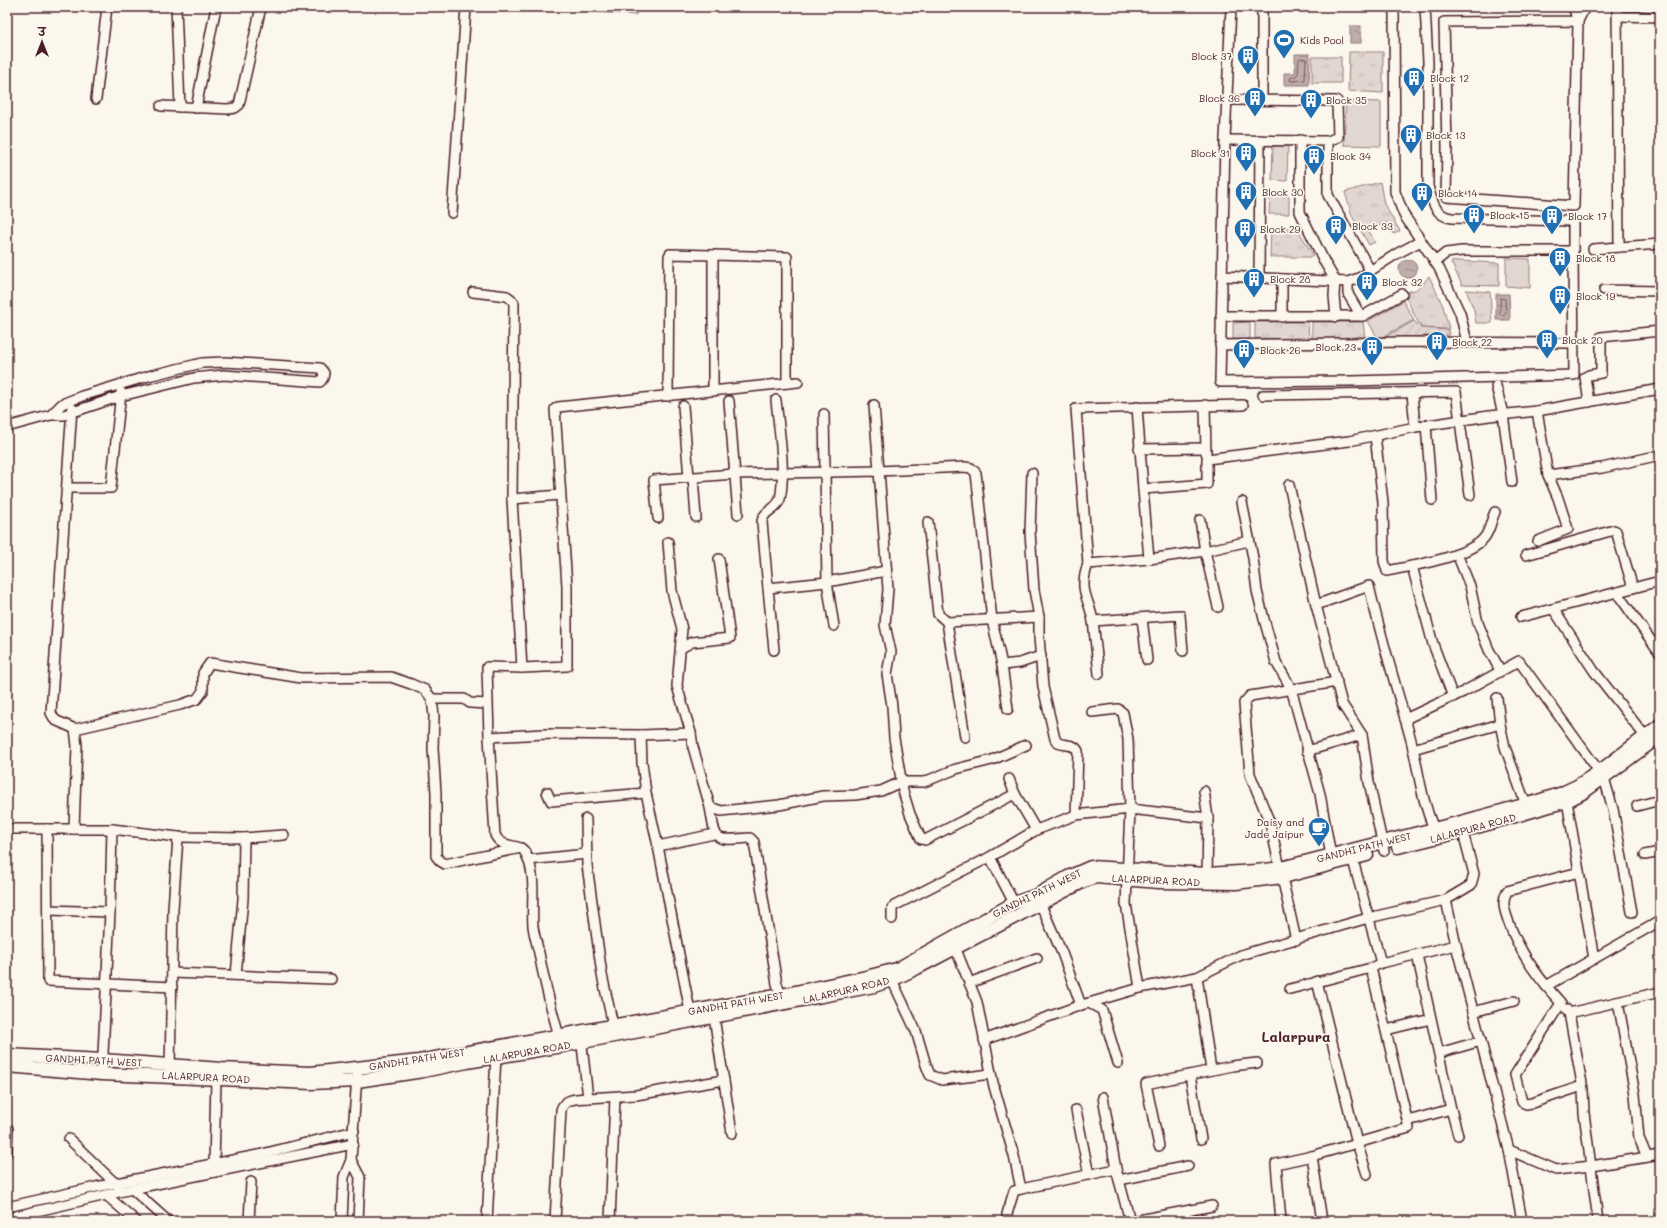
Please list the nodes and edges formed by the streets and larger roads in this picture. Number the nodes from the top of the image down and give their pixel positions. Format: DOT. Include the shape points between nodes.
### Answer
graph roads {
  1 [pos="107,7"];
  2 [pos="176,7"];
  3 [pos="216,7"];
  4 [pos="261,7"];
  5 [pos="466,7"];
  6 [pos="1230,7"];
  7 [pos="1262,7"];
  8 [pos="1394,7"];
  9 [pos="1425,7"];
  10 [pos="1573,7"];
  11 [pos="1584,7"];
  12 [pos="1617,11"];
  13 [pos="1660,17"];
  14 [pos="1578,21"];
  15 [pos="96,99"];
  16 [pos="1262,99"];
  17 [pos="1228,100"];
  18 [pos="161,106"];
  19 [pos="180,107"];
  20 [pos="196,108"];
  21 [pos="1225,140"];
  22 [pos="1260,140"];
  23 [pos="1300,140"];
  24 [pos="1328,141"];
  25 [pos="452,213"];
  26 [pos="1421,241"];
  27 [pos="1660,244"];
  28 [pos="1619,247"];
  29 [pos="1593,249"];
  30 [pos="1574,251"];
  31 [pos="713,255"];
  32 [pos="1435,262"];
  33 [pos="1370,270"];
  34 [pos="1222,276"];
  35 [pos="1259,278"];
  36 [pos="1282,279"];
  37 [pos="1335,280"];
  38 [pos="1348,282"];
  39 [pos="1604,290"];
  40 [pos="1660,291"];
  41 [pos="473,292"];
  42 [pos="1402,294"];
  43 [pos="1221,316"];
  44 [pos="1282,316"];
  45 [pos="1336,316"];
  46 [pos="1361,316"];
  47 [pos="1660,331"];
  48 [pos="1467,342"];
  49 [pos="1573,343"];
  50 [pos="1220,345"];
  51 [pos="189,366"];
  52 [pos="152,375"];
  53 [pos="189,379"];
  54 [pos="798,382"];
  55 [pos="787,383"];
  56 [pos="120,385"];
  57 [pos="1496,386"];
  58 [pos="156,387"];
  59 [pos="1660,389"];
  60 [pos="713,391"];
  61 [pos="1412,393"];
  62 [pos="1263,395"];
  63 [pos="121,396"];
  64 [pos="668,396"];
  65 [pos="72,400"];
  66 [pos="776,400"];
  67 [pos="729,401"];
  68 [pos="1589,402"];
  69 [pos="874,405"];
  70 [pos="1205,405"];
  71 [pos="1243,405"];
  72 [pos="682,406"];
  73 [pos="1137,407"];
  74 [pos="1537,411"];
  75 [pos="73,412"];
  76 [pos="824,414"];
  77 [pos="1503,414"];
  78 [pos="51,415"];
  79 [pos="1461,420"];
  80 [pos="1426,425"];
  81 [pos="7,427"];
  82 [pos="1415,427"];
  83 [pos="1375,436"];
  84 [pos="1205,448"];
  85 [pos="1139,449"];
  86 [pos="1660,455"];
  87 [pos="1207,459"];
  88 [pos="825,471"];
  89 [pos="879,471"];
  90 [pos="782,472"];
  91 [pos="735,474"];
  92 [pos="1032,474"];
  93 [pos="1548,475"];
  94 [pos="691,477"];
  95 [pos="1512,482"];
  96 [pos="1289,485"];
  97 [pos="67,488"];
  98 [pos="1143,489"];
  99 [pos="1470,494"];
  100 [pos="560,495"];
  101 [pos="512,499"];
  102 [pos="1432,500"];
  103 [pos="1242,502"];
  104 [pos="1495,512"];
  105 [pos="738,514"];
  106 [pos="696,516"];
  107 [pos="658,518"];
  108 [pos="1200,520"];
  109 [pos="928,522"];
  110 [pos="1249,541"];
  111 [pos="1538,541"];
  112 [pos="668,542"];
  113 [pos="1205,551"];
  114 [pos="1457,554"];
  115 [pos="1526,555"];
  116 [pos="719,559"];
  117 [pos="1149,559"];
  118 [pos="1088,564"];
  119 [pos="1412,566"];
  120 [pos="886,571"];
  121 [pos="1660,581"];
  122 [pos="827,582"];
  123 [pos="768,588"];
  124 [pos="1633,588"];
  125 [pos="1617,593"];
  126 [pos="1316,605"];
  127 [pos="1218,607"];
  128 [pos="1554,610"];
  129 [pos="1039,617"];
  130 [pos="1521,617"];
  131 [pos="1142,618"];
  132 [pos="992,620"];
  133 [pos="1093,621"];
  134 [pos="947,622"];
  135 [pos="834,626"];
  136 [pos="681,648"];
  137 [pos="774,650"];
  138 [pos="1183,651"];
  139 [pos="1660,653"];
  140 [pos="1041,656"];
  141 [pos="1147,660"];
  142 [pos="1002,665"];
  143 [pos="522,668"];
  144 [pos="1500,670"];
  145 [pos="1099,674"];
  146 [pos="1337,682"];
  147 [pos="1291,688"];
  148 [pos="1453,697"];
  149 [pos="1497,698"];
  150 [pos="432,699"];
  151 [pos="487,704"];
  152 [pos="1008,709"];
  153 [pos="1092,712"];
  154 [pos="1405,719"];
  155 [pos="1500,724"];
  156 [pos="1660,726"];
  157 [pos="75,729"];
  158 [pos="691,732"];
  159 [pos="641,735"];
  160 [pos="1362,735"];
  161 [pos="489,736"];
  162 [pos="965,736"];
  163 [pos="1645,736"];
  164 [pos="1660,736"];
  165 [pos="1026,745"];
  166 [pos="1413,749"];
  167 [pos="1308,751"];
  168 [pos="1602,774"];
  169 [pos="1009,779"];
  170 [pos="901,782"];
  171 [pos="1204,791"];
  172 [pos="547,792"];
  173 [pos="646,793"];
  174 [pos="1015,794"];
  175 [pos="1660,800"];
  176 [pos="1567,801"];
  177 [pos="1526,805"];
  178 [pos="1637,806"];
  179 [pos="710,807"];
  180 [pos="1130,809"];
  181 [pos="1076,815"];
  182 [pos="1208,818"];
  183 [pos="586,819"];
  184 [pos="1462,827"];
  185 [pos="7,829"];
  186 [pos="47,829"];
  187 [pos="112,829"];
  188 [pos="1434,829"];
  189 [pos="74,830"];
  190 [pos="1036,830"];
  191 [pos="714,834"];
  192 [pos="284,835"];
  193 [pos="178,837"];
  194 [pos="244,838"];
  195 [pos="658,846"];
  196 [pos="1383,847"];
  197 [pos="521,848"];
  198 [pos="1660,852"];
  199 [pos="587,854"];
  200 [pos="1352,855"];
  201 [pos="1645,855"];
  202 [pos="1331,856"];
  203 [pos="990,857"];
  204 [pos="528,860"];
  205 [pos="1579,872"];
  206 [pos="1282,873"];
  207 [pos="1128,874"];
  208 [pos="1207,878"];
  209 [pos="1446,900"];
  210 [pos="1014,903"];
  211 [pos="1040,903"];
  212 [pos="48,910"];
  213 [pos="110,912"];
  214 [pos="1632,912"];
  215 [pos="1368,918"];
  216 [pos="892,919"];
  217 [pos="1660,921"];
  218 [pos="1296,940"];
  219 [pos="953,944"];
  220 [pos="1456,945"];
  221 [pos="1417,955"];
  222 [pos="1037,958"];
  223 [pos="1594,959"];
  224 [pos="1382,963"];
  225 [pos="1371,968"];
  226 [pos="172,973"];
  227 [pos="236,975"];
  228 [pos="1197,977"];
  229 [pos="331,979"];
  230 [pos="892,980"];
  231 [pos="1318,981"];
  232 [pos="106,983"];
  233 [pos="969,983"];
  234 [pos="1546,986"];
  235 [pos="172,987"];
  236 [pos="1140,988"];
  237 [pos="1290,989"];
  238 [pos="1660,992"];
  239 [pos="783,999"];
  240 [pos="1514,1001"];
  241 [pos="1618,1002"];
  242 [pos="1561,1003"];
  243 [pos="1085,1004"];
  244 [pos="690,1011"];
  245 [pos="1473,1012"];
  246 [pos="1569,1013"];
  247 [pos="714,1017"];
  248 [pos="1432,1019"];
  249 [pos="613,1025"];
  250 [pos="1386,1030"];
  251 [pos="559,1036"];
  252 [pos="581,1037"];
  253 [pos="984,1040"];
  254 [pos="1481,1041"];
  255 [pos="1439,1053"];
  256 [pos="7,1055"];
  257 [pos="496,1057"];
  258 [pos="103,1060"];
  259 [pos="1118,1063"];
  260 [pos="1257,1063"];
  261 [pos="7,1066"];
  262 [pos="170,1070"];
  263 [pos="1211,1070"];
  264 [pos="102,1074"];
  265 [pos="357,1074"];
  266 [pos="991,1074"];
  267 [pos="1190,1075"];
  268 [pos="216,1078"];
  269 [pos="724,1080"];
  270 [pos="1582,1086"];
  271 [pos="615,1097"];
  272 [pos="1103,1097"];
  273 [pos="588,1098"];
  274 [pos="1451,1109"];
  275 [pos="1076,1110"];
  276 [pos="1408,1121"];
  277 [pos="7,1127"];
  278 [pos="354,1131"];
  279 [pos="732,1133"];
  280 [pos="1458,1135"];
  281 [pos="69,1139"];
  282 [pos="1201,1139"];
  283 [pos="1357,1143"];
  284 [pos="353,1144"];
  285 [pos="1159,1146"];
  286 [pos="1510,1150"];
  287 [pos="7,1152"];
  288 [pos="1660,1155"];
  289 [pos="1312,1156"];
  290 [pos="1647,1157"];
  291 [pos="351,1160"];
  292 [pos="214,1163"];
  293 [pos="1188,1166"];
  294 [pos="1591,1166"];
  295 [pos="1116,1169"];
  296 [pos="214,1172"];
  297 [pos="1367,1174"];
  298 [pos="1089,1175"];
  299 [pos="1119,1180"];
  300 [pos="251,1182"];
  301 [pos="116,1183"];
  302 [pos="1021,1189"];
  303 [pos="128,1190"];
  304 [pos="106,1195"];
  305 [pos="47,1198"];
  306 [pos="1212,1206"];
  307 [pos="7,1207"];
  308 [pos="50,1208"];
  309 [pos="1169,1217"];
  310 [pos="7,1218"];
  311 [pos="136,1221"];
  312 [pos="168,1221"];
  313 [pos="249,1221"];
  314 [pos="342,1221"];
  315 [pos="358,1221"];
  316 [pos="487,1221"];
  317 [pos="555,1221"];
  318 [pos="610,1221"];
  319 [pos="1007,1221"];
  320 [pos="1132,1221"];
  321 [pos="1281,1221"];
  322 [pos="1322,1221"];
  323 [pos="1522,1221"];
  324 [pos="1598,1221"];
  1 -- 15 [label="street"];
  2 -- 19 [label="street"];
  3 -- 20 [label="street"];
  4 -- 20 [label="street" via="239,105 235,108"];
  5 -- 25 [label="street"];
  6 -- 17 [label="street"];
  7 -- 16 [label="street"];
  8 -- 26 [label="street" via="1396,192 1404,216"];
  9 -- 30 [label="street" via="1428,62 1428,186 1440,215 1452,218 1569,220 1573,222"];
  10 -- 14 [label="street"];
  11 -- 14 [label="street"];
  12 -- 13 [label="street"];
  12 -- 28 [label="street"];
  14 -- 14 [label="street" via="1574,206 1446,197 1444,22"];
  16 -- 17 [label="street"];
  16 -- 24 [label="street" via="1337,101 1338,137"];
  17 -- 21 [label="street"];
  18 -- 19 [label="street"];
  19 -- 20 [label="street"];
  21 -- 22 [label="street"];
  21 -- 34 [label="street"];
  22 -- 23 [label="street"];
  22 -- 35 [label="street"];
  23 -- 24 [label="street"];
  23 -- 37 [label="street" via="1300,212"];
  24 -- 33 [label="street" via="1328,195"];
  26 -- 32 [label="street"];
  26 -- 33 [label="street"];
  27 -- 28 [label="street"];
  28 -- 29 [label="street"];
  30 -- 32 [label="street" via="1462,251 1446,254"];
  30 -- 49 [label="street"];
  31 -- 55 [label="street" via="787,258"];
  31 -- 60 [label="street"];
  31 -- 64 [label="street" via="669,256"];
  32 -- 48 [label="street" via="1460,313"];
  33 -- 38 [label="street"];
  34 -- 35 [label="street"];
  34 -- 43 [label="street"];
  35 -- 36 [label="street"];
  36 -- 37 [label="street"];
  36 -- 44 [label="street"];
  37 -- 38 [label="street"];
  37 -- 45 [label="street"];
  38 -- 46 [label="street" via="1348,294"];
  39 -- 40 [label="street"];
  41 -- 101 [label="street" via="507,296 514,303"];
  42 -- 46 [label="street"];
  43 -- 44 [label="street"];
  43 -- 50 [label="street"];
  44 -- 45 [label="street"];
  45 -- 46 [label="street"];
  47 -- 68 [label="street" via="1601,337 1601,373 1586,377"];
  48 -- 49 [label="street"];
  48 -- 50 [label="street"];
  49 -- 50 [label="street" via="1574,375 1220,382"];
  51 -- 52 [label="street"];
  51 -- 53 [label="street"];
  51 -- 53 [label="street" via="225,362 320,368 324,373 320,382 224,375"];
  52 -- 56 [label="street"];
  52 -- 58 [label="street"];
  53 -- 58 [label="street"];
  54 -- 55 [label="street"];
  55 -- 60 [label="street"];
  56 -- 63 [label="street"];
  56 -- 65 [label="street"];
  57 -- 77 [label="street"];
  58 -- 63 [label="street"];
  59 -- 68 [label="street"];
  60 -- 64 [label="street"];
  61 -- 62 [label="street"];
  61 -- 79 [label="street" via="1456,392"];
  61 -- 82 [label="street"];
  63 -- 75 [label="street"];
  63 -- 97 [label="street" via="111,488"];
  64 -- 100 [label="street" via="555,409"];
  65 -- 75 [label="street"];
  65 -- 78 [label="street" via="62,404"];
  66 -- 90 [label="street"];
  67 -- 91 [label="street"];
  68 -- 74 [label="street"];
  69 -- 89 [label="street"];
  70 -- 71 [label="street"];
  70 -- 73 [label="street"];
  70 -- 84 [label="street"];
  72 -- 94 [label="street"];
  73 -- 85 [label="street"];
  73 -- 118 [label="street" via="1076,409"];
  74 -- 77 [label="street"];
  74 -- 93 [label="street"];
  75 -- 78 [label="street"];
  75 -- 97 [label="street"];
  76 -- 88 [label="street"];
  77 -- 79 [label="street"];
  77 -- 95 [label="street"];
  78 -- 81 [label="street"];
  79 -- 80 [label="street"];
  79 -- 99 [label="street"];
  80 -- 82 [label="street"];
  80 -- 102 [label="street"];
  82 -- 83 [label="street"];
  83 -- 87 [label="street"];
  83 -- 119 [label="street" via="1383,502 1384,561 1387,571"];
  84 -- 85 [label="street"];
  84 -- 87 [label="street"];
  85 -- 98 [label="street"];
  86 -- 93 [label="street" via="1602,468"];
  87 -- 98 [label="street" via="1207,484"];
  88 -- 89 [label="street"];
  88 -- 90 [label="street"];
  88 -- 122 [label="street"];
  89 -- 120 [label="street"];
  89 -- 132 [label="street" via="965,467 974,470"];
  90 -- 91 [label="street"];
  90 -- 123 [label="street" via="778,505 764,514 762,522"];
  91 -- 94 [label="street"];
  91 -- 105 [label="street"];
  92 -- 129 [label="street" via="1030,532 1034,590"];
  93 -- 111 [label="street" via="1568,529"];
  94 -- 106 [label="street"];
  94 -- 107 [label="street" via="654,480"];
  96 -- 126 [label="street"];
  97 -- 157 [label="street" via="51,713 55,720"];
  98 -- 117 [label="street"];
  100 -- 101 [label="street"];
  100 -- 143 [label="street" via="567,586 567,666"];
  101 -- 143 [label="street"];
  103 -- 110 [label="street"];
  104 -- 114 [label="street" via="1483,539"];
  108 -- 113 [label="street"];
  109 -- 134 [label="street" via="938,614"];
  110 -- 113 [label="street"];
  110 -- 147 [label="street" via="1257,592 1276,662"];
  112 -- 136 [label="street" via="672,591 682,629"];
  113 -- 117 [label="street"];
  113 -- 127 [label="street"];
  114 -- 119 [label="street"];
  114 -- 144 [label="street" via="1470,586 1478,623"];
  115 -- 124 [label="street" via="1614,530"];
  116 -- 136 [label="street" via="730,638 692,642"];
  117 -- 118 [label="street"];
  118 -- 133 [label="street" via="1083,578"];
  119 -- 148 [label="street" via="1433,644"];
  120 -- 122 [label="street"];
  120 -- 170 [label="street" via="888,589 884,625 891,652 887,674"];
  121 -- 124 [label="street"];
  122 -- 123 [label="street"];
  122 -- 135 [label="street"];
  123 -- 137 [label="street"];
  124 -- 125 [label="street"];
  125 -- 128 [label="street"];
  125 -- 139 [label="street"];
  126 -- 146 [label="street"];
  126 -- 154 [label="street" via="1368,586"];
  128 -- 130 [label="street"];
  128 -- 163 [label="street" via="1594,671"];
  129 -- 132 [label="street"];
  129 -- 140 [label="street"];
  131 -- 133 [label="street"];
  131 -- 138 [label="street" via="1180,615"];
  131 -- 141 [label="street"];
  132 -- 134 [label="street"];
  132 -- 142 [label="street"];
  133 -- 145 [label="street"];
  134 -- 162 [label="street"];
  136 -- 158 [label="street" via="677,686"];
  140 -- 142 [label="street" via="1020,663"];
  140 -- 181 [label="street" via="1043,687 1055,739 1058,743 1076,747 1078,751"];
  142 -- 152 [label="street"];
  143 -- 151 [label="street" via="486,667"];
  144 -- 148 [label="street"];
  144 -- 168 [label="street" via="1519,661"];
  146 -- 147 [label="street"];
  146 -- 160 [label="street" via="1342,704"];
  147 -- 167 [label="street"];
  147 -- 206 [label="street" via="1250,696 1244,703 1250,774 1270,823"];
  148 -- 154 [label="street"];
  149 -- 155 [label="street"];
  150 -- 151 [label="street" via="464,699 470,703"];
  150 -- 157 [label="street" via="425,690 391,677 301,678 210,663 203,673 203,691 197,699"];
  150 -- 197 [label="street" via="436,856 445,864"];
  151 -- 161 [label="street"];
  153 -- 180 [label="street" via="1118,709 1123,712 1128,739"];
  154 -- 166 [label="street"];
  155 -- 166 [label="street"];
  155 -- 177 [label="street" via="1505,747"];
  156 -- 163 [label="street"];
  157 -- 189 [label="street" via="77,746"];
  158 -- 159 [label="street"];
  158 -- 179 [label="street"];
  159 -- 161 [label="street"];
  159 -- 173 [label="street"];
  160 -- 167 [label="street"];
  160 -- 196 [label="street"];
  161 -- 197 [label="street" via="495,835 498,842 504,845"];
  163 -- 168 [label="street"];
  164 -- 168 [label="street, LALARPURA ROAD"];
  165 -- 170 [label="street" via="992,760 956,769 924,782"];
  166 -- 188 [label="street" via="1426,810"];
  167 -- 202 [label="street" via="1320,794"];
  168 -- 176 [label="street, LALARPURA ROAD" via="1584,792"];
  168 -- 177 [label="street" via="1560,794"];
  168 -- 214 [label="street" via="1612,809"];
  169 -- 174 [label="street"];
  170 -- 174 [label="street" via="910,814 922,839 925,840"];
  170 -- 179 [label="street" via="881,791 824,796 779,805 721,811"];
  171 -- 182 [label="street"];
  172 -- 173 [label="street" via="552,801"];
  173 -- 195 [label="street"];
  174 -- 190 [label="street"];
  175 -- 178 [label="street"];
  176 -- 184 [label="street, LALARPURA ROAD"];
  176 -- 205 [label="street"];
  177 -- 184 [label="street"];
  179 -- 191 [label="street"];
  180 -- 181 [label="street"];
  180 -- 182 [label="street"];
  180 -- 207 [label="street"];
  181 -- 190 [label="street"];
  182 -- 208 [label="street"];
  183 -- 199 [label="street"];
  184 -- 188 [label="street, GANDHI PATH WEST"];
  184 -- 196 [label="street, LALARPURA ROAD"];
  184 -- 209 [label="street" via="1474,874 1471,885"];
  185 -- 186 [label="street"];
  186 -- 189 [label="street"];
  186 -- 212 [label="street"];
  187 -- 189 [label="street"];
  187 -- 193 [label="street"];
  187 -- 213 [label="street"];
  188 -- 196 [label="street, GANDHI PATH WEST"];
  190 -- 203 [label="street"];
  191 -- 195 [label="street"];
  191 -- 239 [label="street" via="724,840 750,838 754,842 777,984"];
  192 -- 194 [label="street"];
  193 -- 194 [label="street"];
  193 -- 226 [label="street"];
  194 -- 227 [label="street" via="243,899"];
  195 -- 244 [label="street"];
  196 -- 200 [label="street, GANDHI PATH WEST"];
  197 -- 204 [label="street"];
  198 -- 201 [label="street"];
  199 -- 204 [label="street"];
  199 -- 249 [label="street" via="602,975"];
  200 -- 202 [label="street, GANDHI PATH WEST"];
  200 -- 206 [label="street"];
  200 -- 215 [label="street"];
  202 -- 206 [label="street, GANDHI PATH WEST"];
  203 -- 210 [label="street"];
  203 -- 216 [label="street" via="894,906"];
  204 -- 251 [label="street" via="532,871 533,927 545,987"];
  205 -- 223 [label="street"];
  205 -- 234 [label="street" via="1507,891 1504,897 1503,904 1516,941"];
  206 -- 208 [label="street, GANDHI PATH WEST" via="1256,871"];
  206 -- 218 [label="street"];
  207 -- 208 [label="street, GANDHI PATH WEST"];
  207 -- 210 [label="street, GANDHI PATH WEST" via="1091,867"];
  207 -- 211 [label="street, LALARPURA ROAD" via="1096,877"];
  207 -- 236 [label="street" via="1126,904"];
  209 -- 215 [label="street"];
  209 -- 220 [label="street"];
  210 -- 219 [label="street, GANDHI PATH WEST"];
  211 -- 219 [label="street, LALARPURA ROAD"];
  211 -- 243 [label="street"];
  212 -- 213 [label="street"];
  212 -- 232 [label="street" via="48,981"];
  213 -- 232 [label="street"];
  215 -- 218 [label="street"];
  215 -- 224 [label="street"];
  217 -- 223 [label="street"];
  218 -- 228 [label="street" via="1241,955"];
  219 -- 230 [label="street, LALARPURA ROAD"];
  219 -- 233 [label="street"];
  219 -- 239 [label="street, GANDHI PATH WEST" via="897,969"];
  220 -- 221 [label="street"];
  220 -- 245 [label="street"];
  221 -- 224 [label="street"];
  221 -- 248 [label="street"];
  222 -- 233 [label="street"];
  223 -- 234 [label="street"];
  224 -- 225 [label="street"];
  225 -- 231 [label="street"];
  225 -- 250 [label="street"];
  226 -- 227 [label="street"];
  226 -- 235 [label="street"];
  227 -- 229 [label="street"];
  228 -- 236 [label="street"];
  228 -- 263 [label="street"];
  230 -- 239 [label="street, LALARPURA ROAD" via="874,986"];
  230 -- 266 [label="street" via="916,1031 930,1075 942,1080"];
  231 -- 237 [label="street"];
  231 -- 283 [label="street"];
  232 -- 235 [label="street"];
  232 -- 258 [label="street"];
  233 -- 253 [label="street" via="977,1002"];
  234 -- 242 [label="street"];
  235 -- 262 [label="street"];
  236 -- 243 [label="street"];
  238 -- 241 [label="street"];
  239 -- 244 [label="street, GANDHI PATH WEST"];
  239 -- 247 [label="street, LALARPURA ROAD"];
  240 -- 245 [label="street"];
  241 -- 246 [label="street"];
  241 -- 290 [label="street" via="1636,1094 1639,1138"];
  242 -- 246 [label="street"];
  242 -- 270 [label="street" via="1515,1075 1518,1090 1522,1102 1526,1104"];
  243 -- 253 [label="street"];
  243 -- 259 [label="street" via="1095,1005 1106,1017"];
  244 -- 249 [label="street, GANDHI PATH WEST"];
  245 -- 254 [label="street"];
  246 -- 270 [label="street"];
  247 -- 252 [label="street, LALARPURA ROAD"];
  247 -- 269 [label="street"];
  248 -- 250 [label="street"];
  248 -- 255 [label="street"];
  249 -- 252 [label="street, GANDHI PATH WEST"];
  250 -- 276 [label="street"];
  251 -- 252 [label="street, GANDHI PATH WEST"];
  251 -- 265 [label="street, GANDHI PATH WEST"];
  252 -- 257 [label="street, LALARPURA ROAD"];
  252 -- 273 [label="street"];
  253 -- 266 [label="street"];
  254 -- 255 [label="street"];
  254 -- 286 [label="street"];
  255 -- 274 [label="street"];
  256 -- 258 [label="street, GANDHI PATH WEST"];
  257 -- 265 [label="street, LALARPURA ROAD" via="423,1071"];
  257 -- 316 [label="street"];
  258 -- 262 [label="street, GANDHI PATH WEST"];
  258 -- 264 [label="street"];
  260 -- 263 [label="street"];
  261 -- 264 [label="street, LALARPURA ROAD"];
  262 -- 264 [label="street, LALARPURA ROAD"];
  262 -- 265 [label="street, GANDHI PATH WEST"];
  262 -- 268 [label="street, LALARPURA ROAD"];
  263 -- 267 [label="street"];
  265 -- 268 [label="street, LALARPURA ROAD" via="310,1083"];
  265 -- 278 [label="street"];
  266 -- 302 [label="street"];
  267 -- 282 [label="street"];
  267 -- 285 [label="street" via="1146,1084"];
  268 -- 292 [label="street"];
  269 -- 271 [label="street"];
  269 -- 279 [label="street"];
  270 -- 294 [label="street"];
  271 -- 273 [label="street"];
  271 -- 318 [label="street"];
  272 -- 295 [label="street"];
  273 -- 317 [label="street" via="566,1101 562,1104"];
  274 -- 276 [label="street"];
  274 -- 280 [label="street"];
  275 -- 298 [label="street"];
  276 -- 283 [label="street" via="1410,1128"];
  277 -- 287 [label="street"];
  278 -- 284 [label="street"];
  278 -- 292 [label="street" via="258,1155"];
  281 -- 301 [label="street"];
  283 -- 289 [label="street"];
  283 -- 297 [label="street"];
  284 -- 291 [label="street"];
  284 -- 296 [label="street"];
  286 -- 294 [label="street" via="1556,1170"];
  286 -- 323 [label="street"];
  288 -- 290 [label="street"];
  289 -- 321 [label="street" via="1276,1164"];
  289 -- 322 [label="street"];
  290 -- 294 [label="street"];
  291 -- 314 [label="street" via="344,1177"];
  291 -- 315 [label="street" via="360,1176"];
  292 -- 296 [label="street"];
  292 -- 301 [label="street"];
  293 -- 299 [label="street"];
  294 -- 324 [label="street"];
  295 -- 298 [label="street"];
  295 -- 299 [label="street"];
  296 -- 303 [label="street"];
  298 -- 302 [label="street"];
  299 -- 320 [label="street"];
  300 -- 313 [label="street"];
  301 -- 303 [label="street"];
  301 -- 305 [label="street"];
  302 -- 319 [label="street" via="1014,1190"];
  303 -- 304 [label="street"];
  303 -- 312 [label="street"];
  304 -- 308 [label="street"];
  304 -- 311 [label="street"];
  305 -- 307 [label="street"];
  305 -- 308 [label="street"];
  306 -- 309 [label="street"];
  308 -- 310 [label="street"];
  309 -- 320 [label="street"];
}
